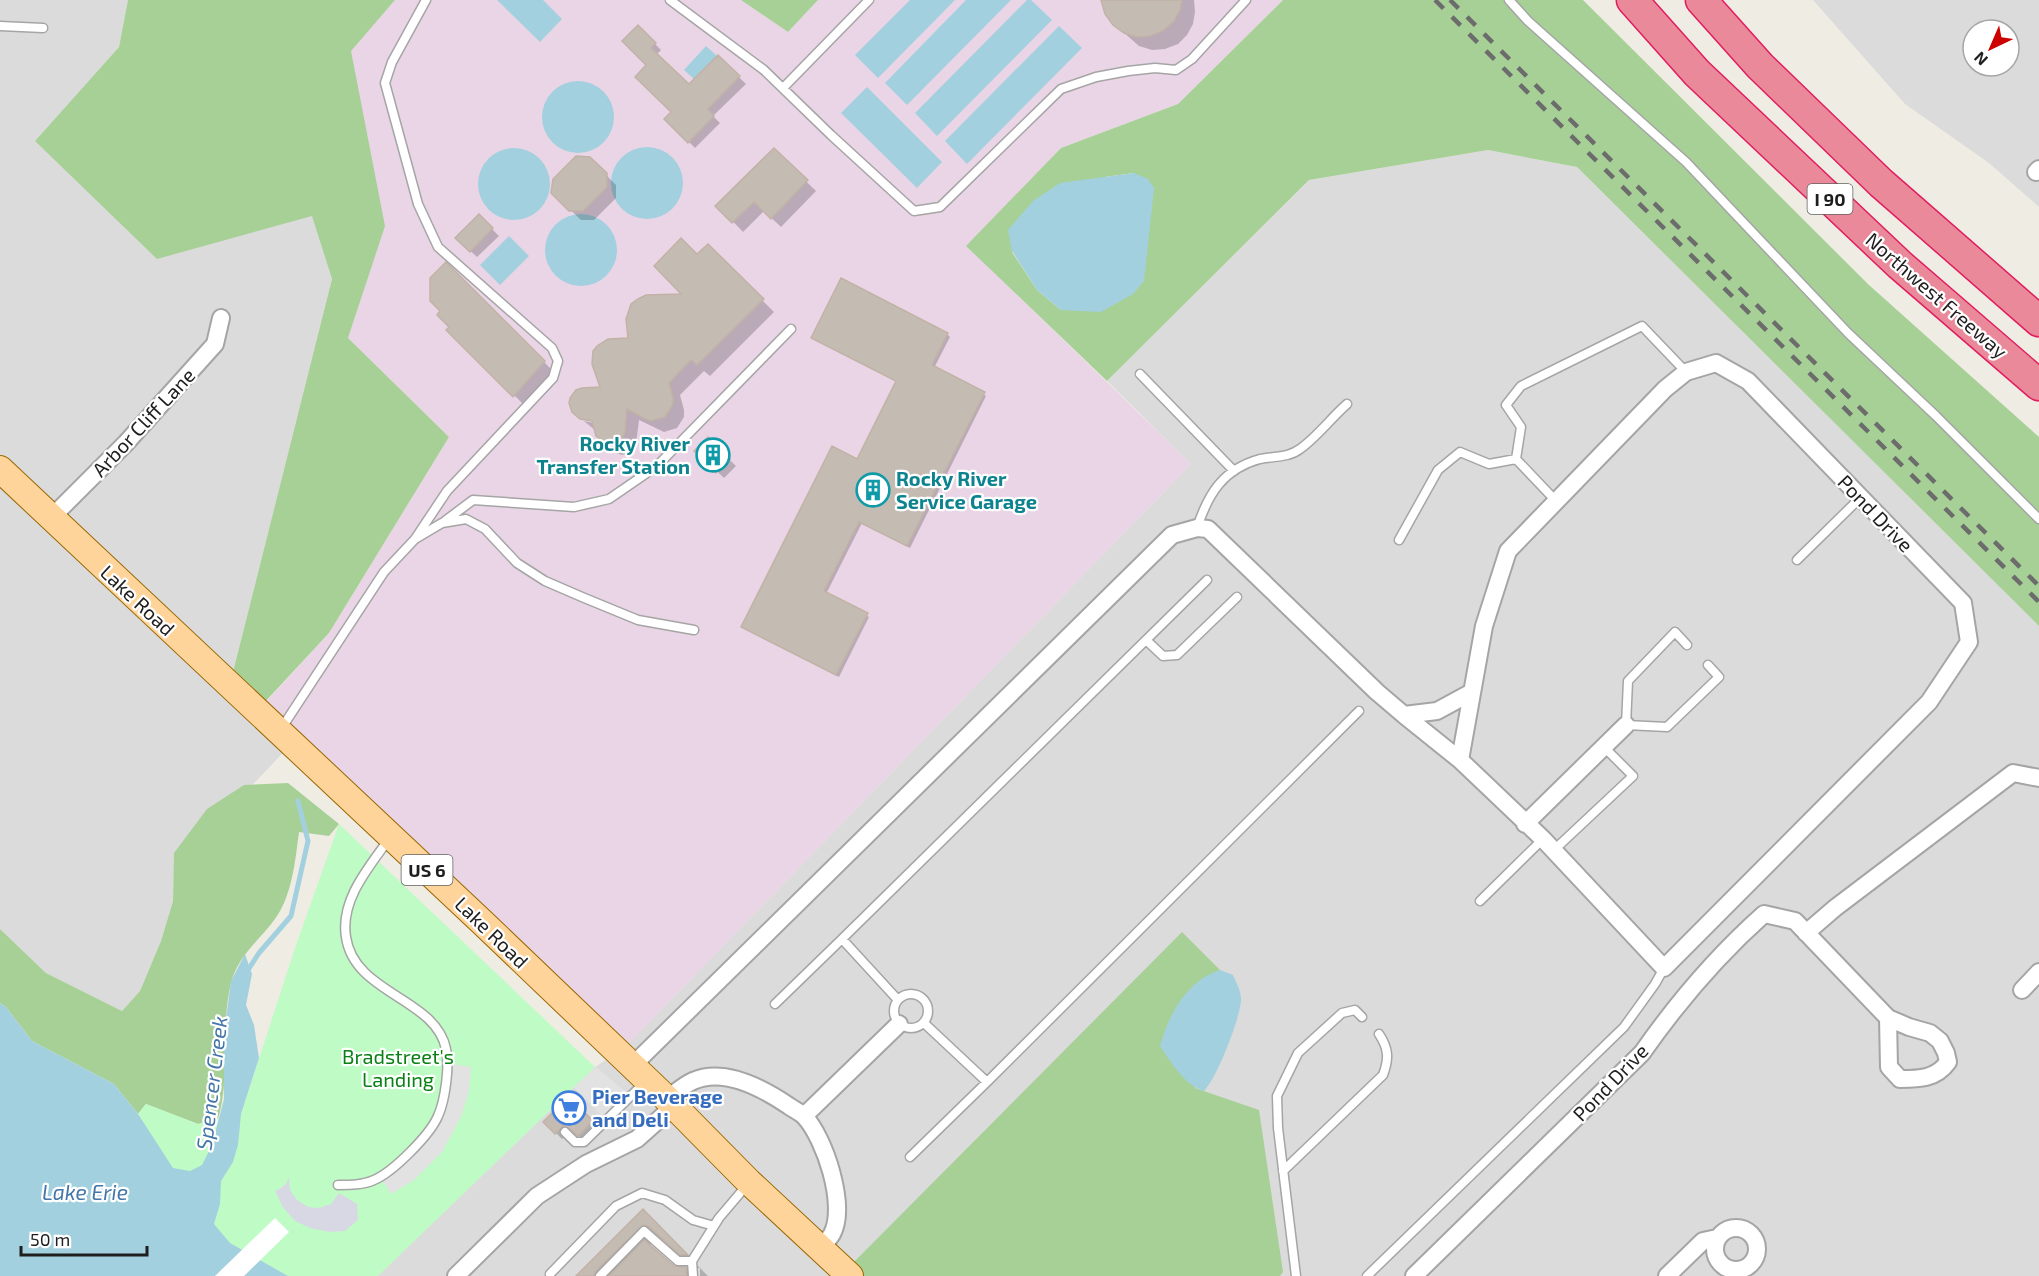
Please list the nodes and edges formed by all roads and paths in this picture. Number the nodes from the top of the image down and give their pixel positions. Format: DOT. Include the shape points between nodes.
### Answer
graph roads {
  1 [pos="426,0"];
  2 [pos="670,0"];
  3 [pos="869,0"];
  4 [pos="1246,0"];
  5 [pos="1509,0"];
  6 [pos="1632,0"];
  7 [pos="1701,0"];
  8 [pos="0,26"];
  9 [pos="43,28"];
  10 [pos="783,88"];
  11 [pos="221,318"];
  12 [pos="2039,321"];
  13 [pos="791,329"];
  14 [pos="1686,372"];
  15 [pos="1140,374"];
  16 [pos="2039,385"];
  17 [pos="1347,404"];
  18 [pos="1515,459"];
  19 [pos="0,469"];
  20 [pos="1234,471"];
  21 [pos="1860,498"];
  22 [pos="1557,501"];
  23 [pos="51,518"];
  24 [pos="2039,519"];
  25 [pos="442,523"];
  26 [pos="1197,528"];
  27 [pos="415,539"];
  28 [pos="1400,540"];
  29 [pos="1797,560"];
  30 [pos="1207,580"];
  31 [pos="1237,597"];
  32 [pos="694,630"];
  33 [pos="1146,640"];
  34 [pos="1687,645"];
  35 [pos="1708,665"];
  36 [pos="1472,692"];
  37 [pos="1359,711"];
  38 [pos="1404,715"];
  39 [pos="1626,724"];
  40 [pos="279,732"];
  41 [pos="1604,746"];
  42 [pos="1460,760"];
  43 [pos="2039,778"];
  44 [pos="1526,824"];
  45 [pos="391,836"];
  46 [pos="1549,845"];
  47 [pos="1480,901"];
  48 [pos="1806,933"];
  49 [pos="842,939"];
  50 [pos="1664,968"];
  51 [pos="2039,972"];
  52 [pos="2022,990"];
  53 [pos="898,1000"];
  54 [pos="775,1004"];
  55 [pos="1362,1017"];
  56 [pos="1888,1018"];
  57 [pos="924,1023"];
  58 [pos="899,1024"];
  59 [pos="1379,1035"];
  60 [pos="640,1073"];
  61 [pos="987,1082"];
  62 [pos="670,1103"];
  63 [pos="804,1116"];
  64 [pos="565,1132"];
  65 [pos="910,1157"];
  66 [pos="1283,1171"];
  67 [pos="749,1182"];
  68 [pos="338,1185"];
  69 [pos="714,1226"];
  70 [pos="1717,1238"];
  71 [pos="821,1248"];
  72 [pos="692,1261"];
  73 [pos="550,1274"];
  74 [pos="456,1276"];
  75 [pos="600,1276"];
  76 [pos="693,1276"];
  77 [pos="850,1276"];
  78 [pos="1296,1276"];
  79 [pos="1366,1276"];
  80 [pos="1414,1276"];
  81 [pos="1668,1276"];
  1 -- 27 [label="lane" via="392,62 385,83 418,204 438,247 552,348 558,361 553,378 447,492"];
  2 -- 10 [label="lane"];
  3 -- 10 [label="lane"];
  4 -- 10 [label="lane" via="1192,59 1176,70 1128,71 1061,89 940,207 914,211"];
  5 -- 24 [label="lane" via="1686,162 1848,333"];
  6 -- 16 [label="highway, Northwest Freeway / I 90" via="1697,73 1883,249"];
  7 -- 12 [label="highway, I 90" via="1760,66 1881,183"];
  8 -- 9 [label="lane"];
  11 -- 23 [label="street, Arbor Cliff Lane" via="215,344 126,443"];
  13 -- 25 [label="lane" via="657,466 609,499 574,507 473,500"];
  14 -- 18 [label="lane" via="1642,326 1521,386 1506,405 1521,427"];
  14 -- 21 [label="street, Pond Drive" via="1716,363 1748,381"];
  14 -- 22 [label="street, Pond Drive"];
  15 -- 20 [label="lane"];
  17 -- 20 [label="lane" via="1299,451 1261,459"];
  18 -- 22 [label="lane"];
  18 -- 28 [label="lane" via="1488,464 1460,452 1438,470"];
  19 -- 23 [label="main road, Lake Road / US 6"];
  20 -- 26 [label="lane" via="1213,489"];
  21 -- 29 [label="lane"];
  21 -- 50 [label="street, Pond Drive" via="1963,603 1969,642 1929,702"];
  22 -- 36 [label="street, Pond Drive" via="1508,551 1484,626"];
  23 -- 40 [label="main road, Lake Road / US 6"];
  25 -- 27 [label="lane"];
  25 -- 32 [label="lane" via="466,519 485,529 517,563 582,597 638,620"];
  26 -- 38 [label="street" via="1208,529"];
  26 -- 60 [label="street" via="1172,535"];
  27 -- 40 [label="lane" via="384,572"];
  30 -- 33 [label="lane"];
  31 -- 33 [label="lane" via="1177,655 1163,656"];
  33 -- 49 [label="lane"];
  34 -- 39 [label="lane" via="1675,632 1628,681"];
  35 -- 39 [label="lane" via="1719,677 1667,727"];
  36 -- 38 [label="street" via="1437,711"];
  36 -- 42 [label="street, Pond Drive"];
  37 -- 61 [label="lane"];
  38 -- 42 [label="street"];
  39 -- 41 [label="street"];
  40 -- 45 [label="main road, Lake Road / US 6"];
  41 -- 44 [label="street"];
  41 -- 46 [label="lane" via="1633,776"];
  42 -- 44 [label="street"];
  43 -- 48 [label="street" via="2013,773"];
  44 -- 46 [label="street"];
  45 -- 60 [label="main road, Lake Road / US 6"];
  45 -- 68 [label="lane" via="365,872 348,906 345,935 350,956 363,972 414,1008 439,1032 446,1049 446,1086 438,1117 402,1161 373,1180"];
  46 -- 47 [label="lane"];
  46 -- 50 [label="street"];
  48 -- 56 [label="street, Pond Drive"];
  48 -- 80 [label="street, Pond Drive" via="1795,921 1764,914 1743,932 1668,1016 1642,1053"];
  49 -- 53 [label="lane"];
  49 -- 54 [label="lane"];
  50 -- 79 [label="lane" via="1624,1027"];
  51 -- 52 [label="street"];
  53 -- 57 [label="lane" via="906,994 923,998 929,1008"];
  53 -- 58 [label="lane" via="894,1012"];
  55 -- 66 [label="lane" via="1355,1010 1342,1013 1298,1053 1277,1096"];
  57 -- 58 [label="lane" via="913,1029"];
  57 -- 61 [label="lane"];
  58 -- 63 [label="street"];
  59 -- 66 [label="lane" via="1387,1046 1388,1062 1383,1075"];
  60 -- 62 [label="main road, Lake Road / US 6"];
  60 -- 64 [label="lane" via="584,1142 575,1142"];
  61 -- 65 [label="lane"];
  62 -- 63 [label="street" via="694,1080 730,1078 754,1086"];
  62 -- 67 [label="main road, Lake Road / US 6"];
  62 -- 74 [label="street" via="637,1139 586,1164 537,1196"];
  63 -- 71 [label="street" via="831,1168 837,1195 833,1233"];
  66 -- 78 [label="lane"];
  67 -- 69 [label="lane"];
  67 -- 71 [label="main road, Lake Road / US 6"];
  69 -- 72 [label="lane"];
  69 -- 73 [label="lane" via="693,1220 664,1200 642,1193 616,1206"];
  70 -- 81 [label="street" via="1702,1241"];
  71 -- 77 [label="main road, Lake Road / US 6"];
  72 -- 75 [label="lane" via="678,1261 644,1231"];
  72 -- 76 [label="lane"];
}
